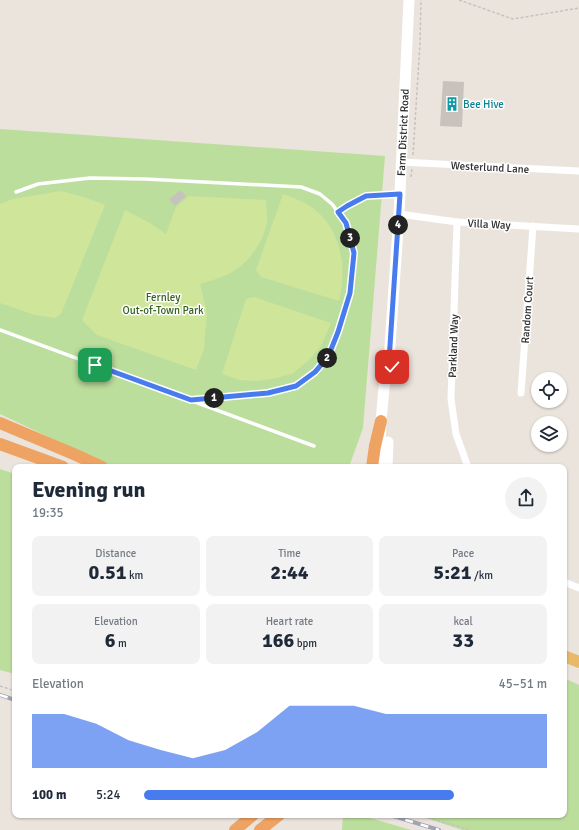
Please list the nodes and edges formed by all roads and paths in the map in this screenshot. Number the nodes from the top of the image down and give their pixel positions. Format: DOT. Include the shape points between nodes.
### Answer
graph roads {
  1 [pos="409,0"];
  2 [pos="420,0"];
  3 [pos="459,0"];
  4 [pos="579,8"];
  5 [pos="406,162"];
  6 [pos="579,171"];
  7 [pos="411,178"];
  8 [pos="16,192"];
  9 [pos="400,194"];
  10 [pos="338,212"];
  11 [pos="399,214"];
  12 [pos="457,222"];
  13 [pos="533,226"];
  14 [pos="579,229"];
  15 [pos="0,330"];
  16 [pos="389,361"];
  17 [pos="521,393"];
  18 [pos="191,400"];
  19 [pos="381,421"];
  20 [pos="0,423"];
  21 [pos="0,428"];
  22 [pos="39,439"];
  23 [pos="0,444"];
  24 [pos="314,446"];
  25 [pos="55,464"];
  26 [pos="95,464"];
  27 [pos="372,464"];
  28 [pos="379,464"];
  29 [pos="387,464"];
  30 [pos="467,464"];
  31 [pos="567,583"];
  32 [pos="579,588"];
  33 [pos="567,657"];
  34 [pos="579,662"];
  35 [pos="0,686"];
  36 [pos="12,690"];
  37 [pos="249,818"];
  38 [pos="275,818"];
  39 [pos="428,818"];
  40 [pos="236,829"];
  41 [pos="260,830"];
  42 [pos="470,830"];
  1 -- 5 [label="main road, Farm District Road"];
  2 -- 5 [label="path" via="420,43"];
  3 -- 4 [label="path" via="513,19"];
  5 -- 6 [label="street, Westerlund Lane"];
  5 -- 7 [label="path"];
  5 -- 9 [label="main road, Farm District Road"];
  8 -- 10 [label="lane" via="38,184 90,178 293,187 320,194"];
  9 -- 10 [label="lane" via="366,196"];
  9 -- 11 [label="main road, Farm District Road"];
  10 -- 18 [label="lane" via="346,223 354,253 350,293 328,357 315,372 296,386 268,393"];
  11 -- 12 [label="street, Villa Way"];
  11 -- 16 [label="main road, Farm District Road"];
  12 -- 13 [label="street, Villa Way"];
  12 -- 30 [label="street, Parkland Way" via="450,399 456,434"];
  13 -- 14 [label="street, Villa Way"];
  13 -- 17 [label="street, Random Court"];
  15 -- 18 [label="lane"];
  16 -- 19 [label="main road, Farm District Road" via="386,367"];
  16 -- 29 [label="main road, Farm District Road" via="392,367"];
  18 -- 24 [label="lane"];
  19 -- 27 [label="highway"];
  19 -- 28 [label="main road, Farm District Road"];
  20 -- 22 [label="highway"];
  21 -- 22 [label="highway"];
  22 -- 26 [label="highway"];
  23 -- 25 [label="highway"];
  31 -- 32 [label="street"];
  33 -- 34 [label="main road"];
  35 -- 36 [label="path"];
  37 -- 40 [label="highway"];
  38 -- 41 [label="highway"];
  39 -- 42 [label="path"];
}
